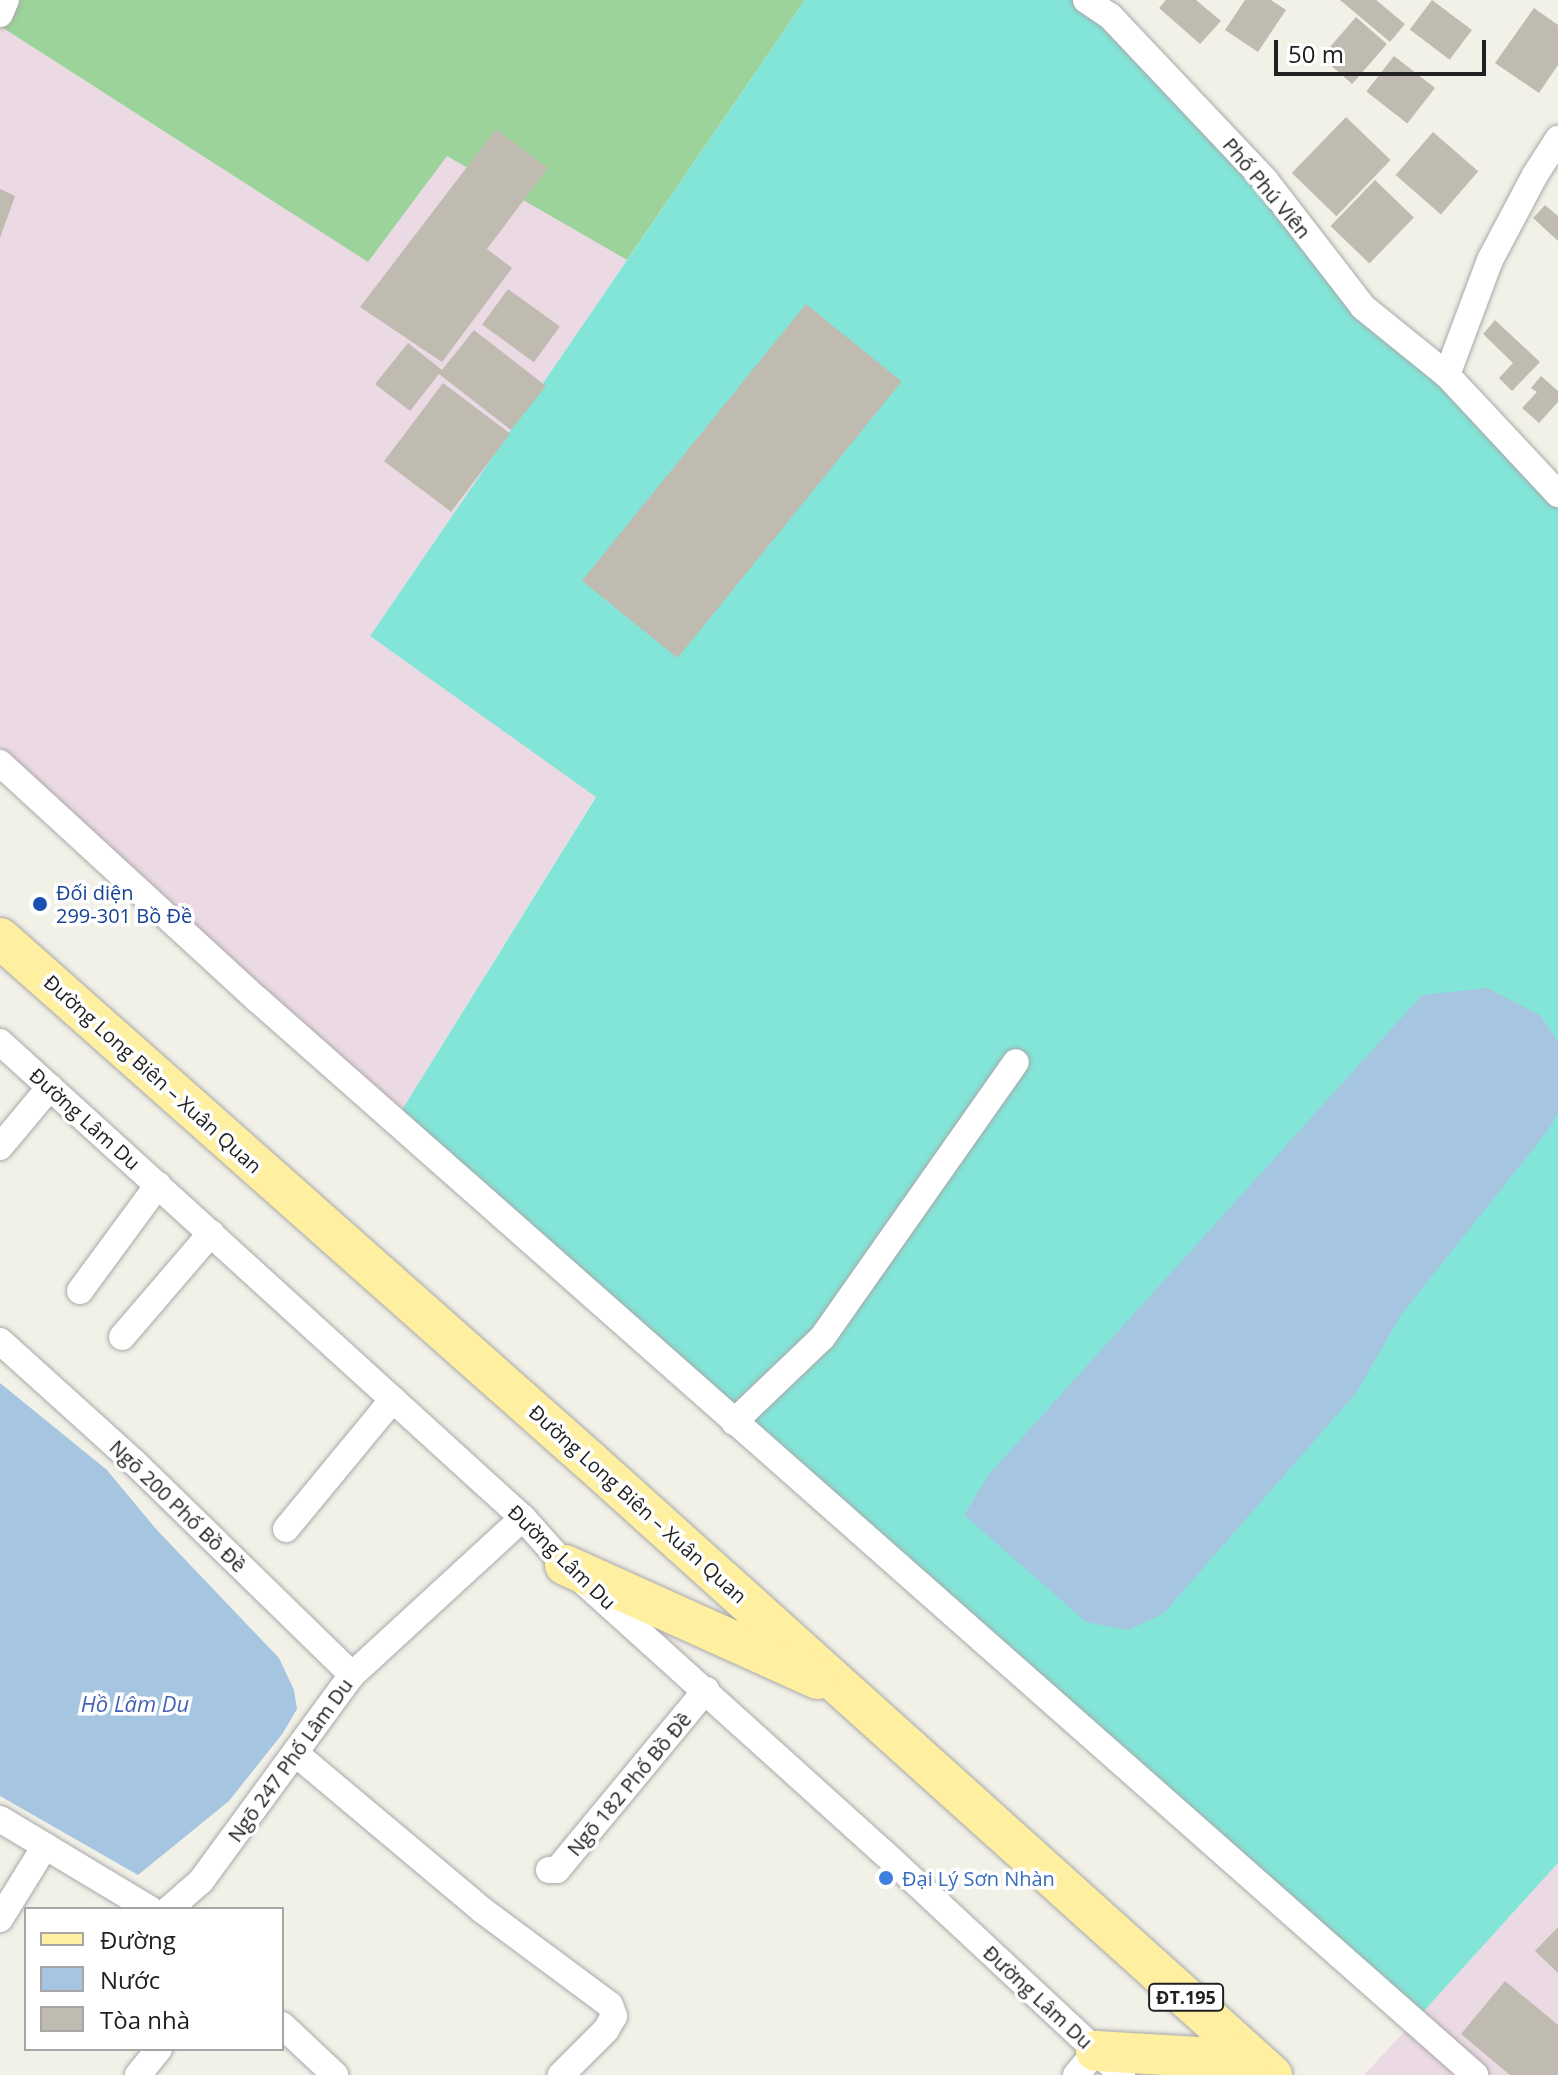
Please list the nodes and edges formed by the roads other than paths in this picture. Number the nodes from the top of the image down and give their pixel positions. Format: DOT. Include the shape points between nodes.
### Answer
graph roads {
  1 [pos="6,0"];
  2 [pos="1086,0"];
  3 [pos="0,14"];
  4 [pos="1558,139"];
  5 [pos="1546,172"];
  6 [pos="1447,375"];
  7 [pos="1558,494"];
  8 [pos="0,763"];
  9 [pos="0,938"];
  10 [pos="0,1042"];
  11 [pos="1016,1062"];
  12 [pos="50,1087"];
  13 [pos="0,1147"];
  14 [pos="158,1185"];
  15 [pos="211,1233"];
  16 [pos="80,1291"];
  17 [pos="122,1337"];
  18 [pos="0,1341"];
  19 [pos="393,1399"];
  20 [pos="734,1422"];
  21 [pos="523,1518"];
  22 [pos="286,1529"];
  23 [pos="565,1565"];
  24 [pos="352,1675"];
  25 [pos="706,1690"];
  26 [pos="851,1695"];
  27 [pos="295,1753"];
  28 [pos="0,1819"];
  29 [pos="45,1846"];
  30 [pos="549,1870"];
  31 [pos="147,1907"];
  32 [pos="171,1907"];
  33 [pos="0,1919"];
  34 [pos="284,2027"];
  35 [pos="157,2051"];
  36 [pos="1098,2067"];
  37 [pos="1263,2067"];
  38 [pos="138,2075"];
  39 [pos="335,2075"];
  40 [pos="561,2075"];
  41 [pos="1475,2075"];
  1 -- 3 [label="street"];
  2 -- 6 [label="street, Phố Phú Viên" via="1110,16 1265,180 1363,307"];
  4 -- 5 [label="street"];
  5 -- 6 [label="street" via="1490,260"];
  6 -- 7 [label="street, Phố Phú Viên"];
  8 -- 20 [label="street"];
  9 -- 26 [label="main road, Đường Long Biên – Xuân Quan"];
  10 -- 12 [label="street, Đường Lâm Du"];
  11 -- 20 [label="street" via="822,1338"];
  12 -- 13 [label="street"];
  12 -- 14 [label="street, Đường Lâm Du"];
  14 -- 15 [label="street, Đường Lâm Du"];
  14 -- 16 [label="street"];
  15 -- 17 [label="street"];
  15 -- 19 [label="street, Đường Lâm Du"];
  18 -- 24 [label="street, Ngõ 200 Phố Bồ Đề" via="134,1462"];
  19 -- 21 [label="street, Đường Lâm Du"];
  19 -- 22 [label="street"];
  20 -- 41 [label="street"];
  21 -- 23 [label="street, Đường Lâm Du"];
  21 -- 24 [label="street, Ngõ 247 Phố Lâm Du"];
  23 -- 25 [label="street, Đường Lâm Du"];
  23 -- 26 [label="main road"];
  24 -- 27 [label="street, Ngõ 247 Phố Lâm Du"];
  25 -- 30 [label="street, Ngõ 182 Phố Bồ Đề" via="557,1870"];
  25 -- 36 [label="street, Đường Lâm Du"];
  26 -- 37 [label="main road, Đường Long Biên – Xuân Quan / ĐT.195"];
  27 -- 32 [label="street, Ngõ 247 Phố Lâm Du" via="201,1881"];
  27 -- 40 [label="street" via="482,1910 610,2005 614,2016 606,2030"];
  28 -- 29 [label="street"];
  29 -- 31 [label="street"];
  29 -- 33 [label="street"];
  34 -- 39 [label="street"];
  35 -- 38 [label="street"];
  36 -- 37 [label="main road"];
}
